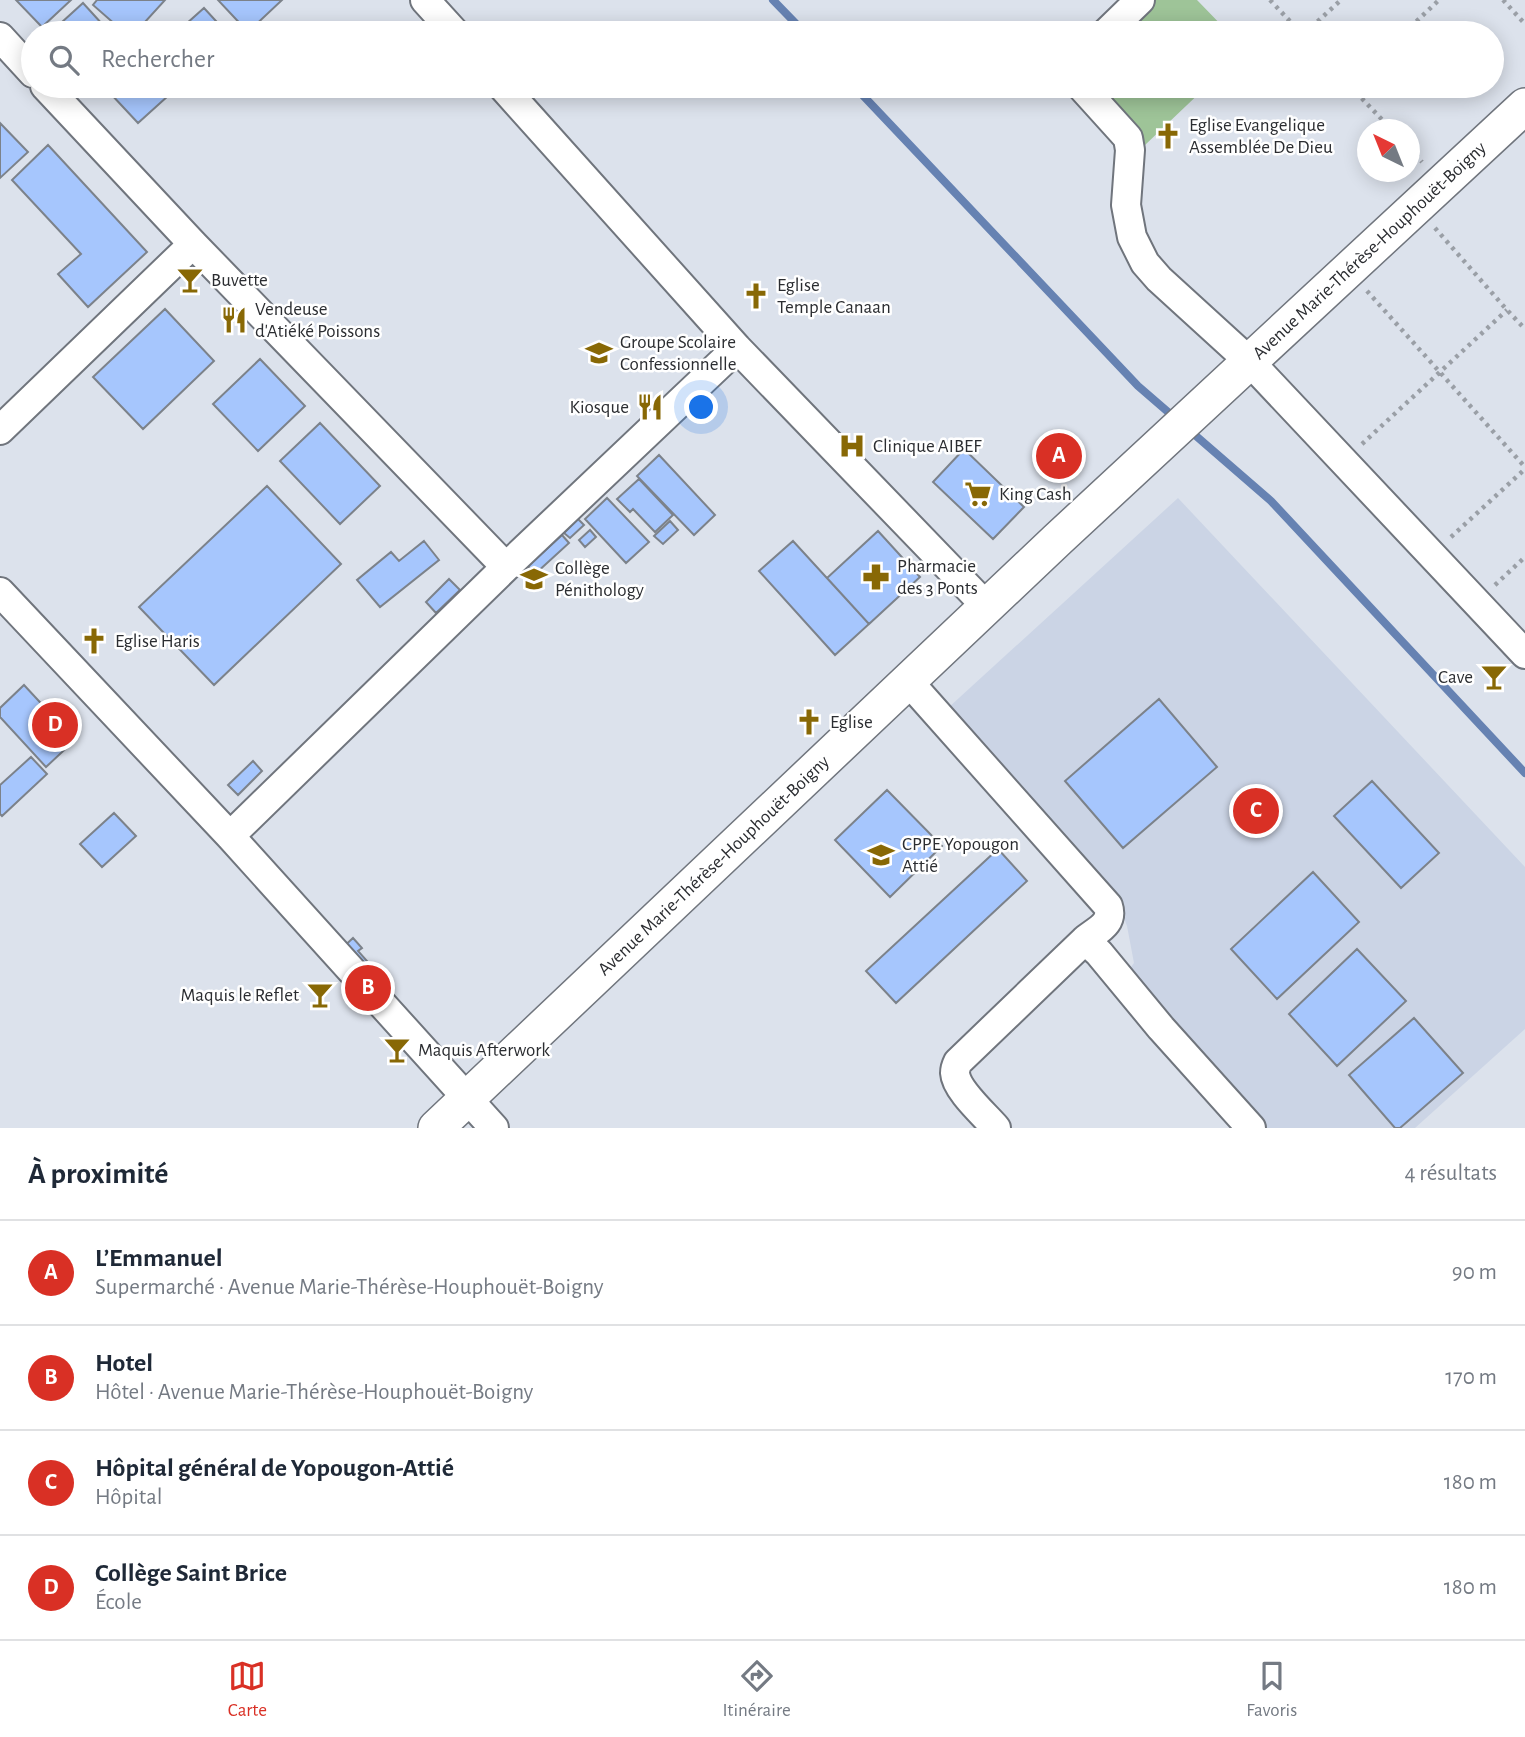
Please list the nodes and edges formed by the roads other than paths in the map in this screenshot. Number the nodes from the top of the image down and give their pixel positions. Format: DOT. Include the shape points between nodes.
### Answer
graph roads {
  1 [pos="425,0"];
  2 [pos="1140,0"];
  3 [pos="444,21"];
  4 [pos="1118,21"];
  5 [pos="0,37"];
  6 [pos="21,60"];
  7 [pos="56,98"];
  8 [pos="513,98"];
  9 [pos="1092,98"];
  10 [pos="1525,106"];
  11 [pos="192,244"];
  12 [pos="737,348"];
  13 [pos="1250,362"];
  14 [pos="0,430"];
  15 [pos="506,568"];
  16 [pos="0,592"];
  17 [pos="987,607"];
  18 [pos="1525,653"];
  19 [pos="908,681"];
  20 [pos="230,836"];
  21 [pos="1084,940"];
  22 [pos="467,1099"];
  23 [pos="436,1128"];
  24 [pos="494,1128"];
  25 [pos="996,1128"];
  26 [pos="1251,1128"];
  1 -- 3 [label="street"];
  2 -- 4 [label="street"];
  5 -- 6 [label="street"];
  7 -- 11 [label="street"];
  8 -- 12 [label="street"];
  9 -- 13 [label="street" via="1128,138 1126,205 1132,237 1145,263"];
  10 -- 13 [label="street, Avenue Marie-Thérèse-Houphouët-Boigny"];
  11 -- 14 [label="street"];
  11 -- 15 [label="street"];
  12 -- 15 [label="street"];
  12 -- 17 [label="street"];
  13 -- 17 [label="street, Avenue Marie-Thérèse-Houphouët-Boigny"];
  13 -- 18 [label="street"];
  15 -- 20 [label="street"];
  16 -- 20 [label="street"];
  17 -- 19 [label="street, Avenue Marie-Thérèse-Houphouët-Boigny"];
  19 -- 21 [label="street" via="1108,906 1109,919"];
  19 -- 22 [label="street, Avenue Marie-Thérèse-Houphouët-Boigny"];
  20 -- 22 [label="street"];
  21 -- 25 [label="street" via="958,1062 954,1071 957,1082"];
  21 -- 26 [label="street"];
  22 -- 23 [label="street, Avenue Marie-Thérèse-Houphouët-Boigny"];
  22 -- 24 [label="street"];
}
